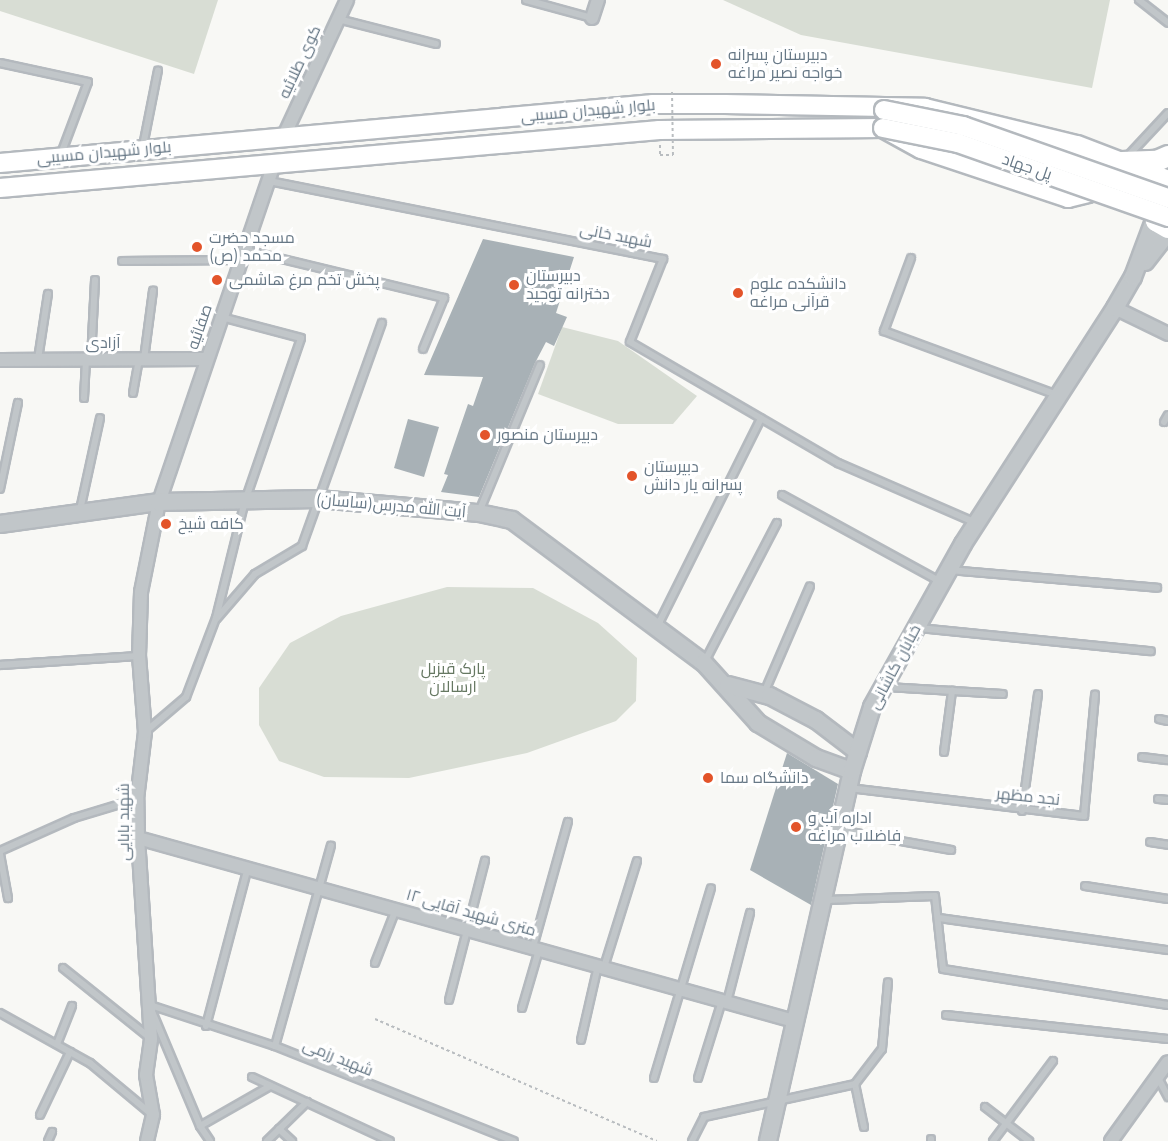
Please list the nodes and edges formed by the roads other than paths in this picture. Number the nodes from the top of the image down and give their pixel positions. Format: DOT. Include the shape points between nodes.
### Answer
graph roads {
  1 [pos="347,0"];
  2 [pos="526,0"];
  3 [pos="598,0"];
  4 [pos="1139,0"];
  5 [pos="592,18"];
  6 [pos="338,19"];
  7 [pos="1168,23"];
  8 [pos="436,44"];
  9 [pos="0,63"];
  10 [pos="158,70"];
  11 [pos="884,110"];
  12 [pos="1168,114"];
  13 [pos="883,128"];
  14 [pos="283,138"];
  15 [pos="1077,145"];
  16 [pos="142,150"];
  17 [pos="1168,156"];
  18 [pos="60,157"];
  19 [pos="1122,162"];
  20 [pos="0,163"];
  21 [pos="272,173"];
  22 [pos="1168,180"];
  23 [pos="1168,187"];
  24 [pos="0,188"];
  25 [pos="1168,198"];
  26 [pos="1164,221"];
  27 [pos="1168,233"];
  28 [pos="243,255"];
  29 [pos="911,258"];
  30 [pos="122,261"];
  31 [pos="1133,277"];
  32 [pos="95,280"];
  33 [pos="153,291"];
  34 [pos="48,294"];
  35 [pos="1115,308"];
  36 [pos="221,317"];
  37 [pos="382,323"];
  38 [pos="1168,334"];
  39 [pos="423,349"];
  40 [pos="38,359"];
  41 [pos="89,359"];
  42 [pos="142,359"];
  43 [pos="206,359"];
  44 [pos="0,360"];
  45 [pos="540,365"];
  46 [pos="134,393"];
  47 [pos="1058,395"];
  48 [pos="84,398"];
  49 [pos="18,403"];
  50 [pos="1168,415"];
  51 [pos="100,418"];
  52 [pos="761,418"];
  53 [pos="1164,422"];
  54 [pos="0,489"];
  55 [pos="782,495"];
  56 [pos="318,499"];
  57 [pos="245,501"];
  58 [pos="159,502"];
  59 [pos="79,513"];
  60 [pos="479,513"];
  61 [pos="777,523"];
  62 [pos="976,523"];
  63 [pos="0,524"];
  64 [pos="945,576"];
  65 [pos="810,586"];
  66 [pos="1157,588"];
  67 [pos="216,618"];
  68 [pos="657,628"];
  69 [pos="916,628"];
  70 [pos="1151,651"];
  71 [pos="139,656"];
  72 [pos="704,663"];
  73 [pos="0,665"];
  74 [pos="728,685"];
  75 [pos="883,687"];
  76 [pos="952,691"];
  77 [pos="764,693"];
  78 [pos="1003,694"];
  79 [pos="1038,694"];
  80 [pos="1095,694"];
  81 [pos="1159,719"];
  82 [pos="1168,721"];
  83 [pos="144,732"];
  84 [pos="858,752"];
  85 [pos="944,752"];
  86 [pos="1142,757"];
  87 [pos="1168,760"];
  88 [pos="850,779"];
  89 [pos="137,799"];
  90 [pos="1158,799"];
  91 [pos="1168,800"];
  92 [pos="1022,811"];
  93 [pos="568,822"];
  94 [pos="838,830"];
  95 [pos="138,838"];
  96 [pos="1150,842"];
  97 [pos="1168,845"];
  98 [pos="331,846"];
  99 [pos="951,850"];
  100 [pos="0,852"];
  101 [pos="485,861"];
  102 [pos="637,861"];
  103 [pos="248,867"];
  104 [pos="1085,886"];
  105 [pos="319,887"];
  106 [pos="711,888"];
  107 [pos="8,898"];
  108 [pos="1168,899"];
  109 [pos="822,900"];
  110 [pos="396,909"];
  111 [pos="750,913"];
  112 [pos="939,918"];
  113 [pos="468,929"];
  114 [pos="536,948"];
  115 [pos="1168,950"];
  116 [pos="375,963"];
  117 [pos="601,966"];
  118 [pos="63,968"];
  119 [pos="888,982"];
  120 [pos="682,989"];
  121 [pos="449,1000"];
  122 [pos="724,1001"];
  123 [pos="150,1005"];
  124 [pos="1168,1005"];
  125 [pos="72,1006"];
  126 [pos="522,1008"];
  127 [pos="0,1013"];
  128 [pos="946,1015"];
  129 [pos="794,1020"];
  130 [pos="206,1026"];
  131 [pos="151,1039"];
  132 [pos="1168,1039"];
  133 [pos="580,1040"];
  134 [pos="57,1044"];
  135 [pos="275,1046"];
  136 [pos="70,1052"];
  137 [pos="1053,1061"];
  138 [pos="1168,1062"];
  139 [pos="1157,1076"];
  140 [pos="252,1077"];
  141 [pos="654,1078"];
  142 [pos="698,1078"];
  143 [pos="855,1084"];
  144 [pos="270,1086"];
  145 [pos="1168,1097"];
  146 [pos="777,1101"];
  147 [pos="307,1102"];
  148 [pos="985,1107"];
  149 [pos="40,1115"];
  150 [pos="153,1115"];
  151 [pos="1006,1124"];
  152 [pos="200,1126"];
  153 [pos="864,1127"];
  154 [pos="279,1130"];
  155 [pos="52,1132"];
  156 [pos="48,1141"];
  157 [pos="147,1141"];
  158 [pos="210,1141"];
  159 [pos="267,1141"];
  160 [pos="292,1141"];
  161 [pos="390,1141"];
  162 [pos="514,1141"];
  163 [pos="692,1141"];
  164 [pos="768,1141"];
  165 [pos="993,1141"];
  166 [pos="1029,1141"];
  167 [pos="1111,1141"];
  1 -- 6 [label="street, کوی طلائیه"];
  2 -- 5 [label="lane"];
  3 -- 5 [label="street"];
  4 -- 7 [label="lane"];
  6 -- 8 [label="lane"];
  6 -- 14 [label="street, کوی طلائیه"];
  9 -- 18 [label="lane" via="88,82"];
  10 -- 16 [label="lane"];
  11 -- 14 [label="main road, بلوار شهیدان مسیبی" via="653,104"];
  11 -- 15 [label="main road, بلوار شهیدان مسیبی" via="925,108"];
  11 -- 25 [label="main road, پل جهاد, bridge" via="963,126"];
  12 -- 19 [label="lane"];
  13 -- 15 [label="main road" via="921,149 1068,198 1088,194 1099,176 1094,156"];
  13 -- 21 [label="main road, بلوار شهیدان مسیبی" via="659,130"];
  13 -- 26 [label="main road, پل جهاد, bridge" via="958,143"];
  14 -- 16 [label="main road, بلوار شهیدان مسیبی"];
  15 -- 19 [label="main road, بلوار شهیدان مسیبی"];
  16 -- 18 [label="main road, بلوار شهیدان مسیبی"];
  17 -- 19 [label="main road" via="1157,161"];
  18 -- 20 [label="main road, بلوار شهیدان مسیبی"];
  19 -- 22 [label="main road, بلوار شهیدان مسیبی"];
  21 -- 24 [label="main road, بلوار شهیدان مسیبی"];
  21 -- 28 [label="street, صفائیه"];
  21 -- 52 [label="lane, شهید خانی" via="663,259 630,342"];
  23 -- 26 [label="main road"];
  26 -- 31 [label="street, خیابان کاشانی"];
  27 -- 31 [label="street, خیابان کاشانی"];
  28 -- 30 [label="lane"];
  28 -- 36 [label="street, صفائیه"];
  28 -- 39 [label="lane" via="444,298"];
  29 -- 47 [label="lane" via="884,331"];
  31 -- 35 [label="street, خیابان کاشانی"];
  32 -- 41 [label="lane"];
  33 -- 42 [label="lane"];
  34 -- 40 [label="lane"];
  35 -- 38 [label="street"];
  35 -- 47 [label="street, خیابان کاشانی"];
  36 -- 43 [label="street, صفائیه"];
  36 -- 57 [label="lane" via="301,338"];
  37 -- 56 [label="lane"];
  40 -- 41 [label="street, آزادی"];
  40 -- 44 [label="street, آزادی"];
  41 -- 42 [label="street, آزادی"];
  41 -- 48 [label="lane"];
  42 -- 43 [label="street, آزادی"];
  42 -- 46 [label="lane"];
  43 -- 58 [label="street, صفائیه"];
  45 -- 60 [label="lane"];
  47 -- 62 [label="street, خیابان کاشانی"];
  49 -- 54 [label="lane"];
  50 -- 53 [label="lane"];
  51 -- 59 [label="lane"];
  52 -- 62 [label="lane, شهید خانی" via="838,463"];
  52 -- 68 [label="lane"];
  55 -- 64 [label="lane"];
  56 -- 57 [label="street, آیت الله مدرس(ساسان)"];
  56 -- 60 [label="street, آیت الله مدرس(ساسان)"];
  56 -- 67 [label="lane" via="302,546 255,574"];
  57 -- 58 [label="street, آیت الله مدرس(ساسان)"];
  57 -- 67 [label="lane"];
  58 -- 59 [label="street, آیت الله مدرس(ساسان)"];
  58 -- 71 [label="street, شهید بابایی" via="144,570"];
  59 -- 63 [label="street, آیت الله مدرس(ساسان)"];
  60 -- 68 [label="street, آیت الله مدرس(ساسان)" via="512,520"];
  61 -- 72 [label="lane"];
  62 -- 64 [label="street, خیابان کاشانی"];
  64 -- 66 [label="lane"];
  64 -- 69 [label="street, خیابان کاشانی"];
  65 -- 77 [label="lane"];
  67 -- 83 [label="lane" via="186,697"];
  68 -- 72 [label="street, آیت الله مدرس(ساسان)"];
  69 -- 70 [label="lane"];
  69 -- 75 [label="street, خیابان کاشانی"];
  71 -- 73 [label="lane"];
  71 -- 83 [label="street, شهید بابایی"];
  72 -- 74 [label="street, آیت الله مدرس(ساسان)"];
  74 -- 77 [label="street, آیت الله مدرس(ساسان)"];
  74 -- 88 [label="street, آیت الله مدرس(ساسان)" via="758,723"];
  75 -- 76 [label="lane"];
  75 -- 84 [label="street, خیابان کاشانی" via="872,707"];
  76 -- 78 [label="lane"];
  76 -- 85 [label="lane"];
  77 -- 84 [label="street, آیت الله مدرس(ساسان)" via="816,720"];
  79 -- 92 [label="lane"];
  80 -- 92 [label="lane, نجد مظهر" via="1084,816"];
  81 -- 82 [label="lane"];
  83 -- 89 [label="street, شهید بابایی"];
  84 -- 88 [label="street, خیابان کاشانی"];
  86 -- 87 [label="lane"];
  88 -- 92 [label="lane, نجد مظهر"];
  88 -- 94 [label="street, خیابان کاشانی"];
  89 -- 95 [label="street, شهید بابایی"];
  89 -- 100 [label="lane" via="74,818"];
  90 -- 91 [label="lane"];
  93 -- 114 [label="lane"];
  94 -- 99 [label="lane"];
  94 -- 109 [label="street, خیابان کاشانی"];
  95 -- 103 [label="street, ۱۲ متری شهید آقایی"];
  95 -- 123 [label="street, شهید بابایی"];
  96 -- 97 [label="lane"];
  98 -- 105 [label="lane"];
  100 -- 107 [label="lane"];
  101 -- 113 [label="lane"];
  102 -- 117 [label="lane"];
  103 -- 105 [label="street, ۱۲ متری شهید آقایی"];
  103 -- 130 [label="lane"];
  104 -- 108 [label="lane"];
  105 -- 110 [label="street, ۱۲ متری شهید آقایی"];
  105 -- 135 [label="lane"];
  106 -- 120 [label="lane"];
  109 -- 112 [label="lane" via="935,896"];
  109 -- 129 [label="street, خیابان کاشانی"];
  110 -- 113 [label="street, ۱۲ متری شهید آقایی"];
  110 -- 116 [label="lane"];
  111 -- 122 [label="lane"];
  112 -- 115 [label="lane"];
  112 -- 124 [label="lane" via="943,969"];
  113 -- 114 [label="street, ۱۲ متری شهید آقایی"];
  113 -- 121 [label="lane"];
  114 -- 117 [label="street, ۱۲ متری شهید آقایی"];
  114 -- 126 [label="lane"];
  117 -- 120 [label="street, ۱۲ متری شهید آقایی"];
  117 -- 133 [label="lane"];
  118 -- 131 [label="lane"];
  119 -- 143 [label="lane" via="882,1049"];
  120 -- 122 [label="street, ۱۲ متری شهید آقایی"];
  120 -- 141 [label="lane"];
  122 -- 129 [label="street, ۱۲ متری شهید آقایی"];
  122 -- 142 [label="lane"];
  123 -- 130 [label="lane, شهید رزمی"];
  123 -- 131 [label="street, شهید بابایی"];
  123 -- 152 [label="lane"];
  125 -- 134 [label="lane"];
  127 -- 134 [label="lane"];
  128 -- 132 [label="lane"];
  129 -- 146 [label="street, خیابان کاشانی"];
  130 -- 135 [label="lane, شهید رزمی"];
  131 -- 150 [label="street, شهید بابایی" via="146,1075"];
  134 -- 136 [label="lane"];
  135 -- 162 [label="lane, شهید رزمی"];
  136 -- 149 [label="lane"];
  136 -- 150 [label="lane"];
  137 -- 151 [label="lane"];
  138 -- 139 [label="street"];
  139 -- 145 [label="lane"];
  139 -- 167 [label="street"];
  140 -- 144 [label="lane"];
  143 -- 146 [label="lane"];
  143 -- 153 [label="lane"];
  144 -- 147 [label="lane"];
  144 -- 152 [label="lane"];
  146 -- 163 [label="lane" via="704,1117"];
  146 -- 164 [label="street, خیابان کاشانی"];
  147 -- 154 [label="lane"];
  147 -- 161 [label="lane"];
  148 -- 151 [label="lane"];
  150 -- 157 [label="street, شهید بابایی"];
  151 -- 165 [label="lane"];
  151 -- 166 [label="lane"];
  152 -- 158 [label="lane"];
  154 -- 159 [label="lane"];
  154 -- 160 [label="lane"];
  155 -- 156 [label="lane"];
}
